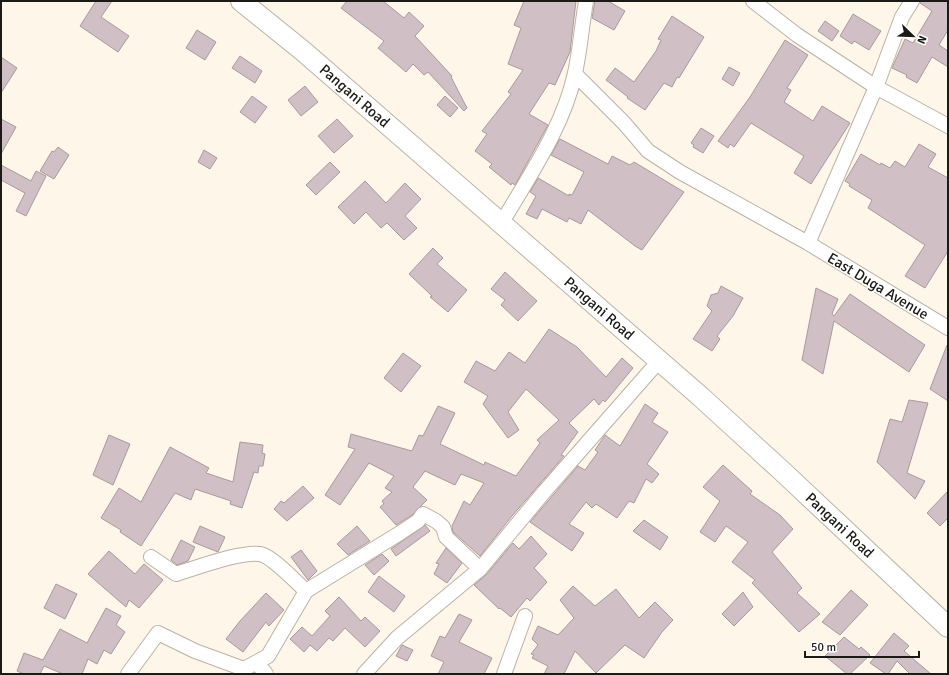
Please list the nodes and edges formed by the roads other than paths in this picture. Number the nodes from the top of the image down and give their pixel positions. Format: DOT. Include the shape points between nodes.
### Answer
graph roads {
  1 [pos="241,1"];
  2 [pos="586,1"];
  3 [pos="753,1"];
  4 [pos="912,1"];
  5 [pos="575,74"];
  6 [pos="876,86"];
  7 [pos="948,126"];
  8 [pos="501,224"];
  9 [pos="808,243"];
  10 [pos="948,328"];
  11 [pos="658,362"];
  12 [pos="151,557"];
  13 [pos="480,569"];
  14 [pos="306,591"];
  15 [pos="524,616"];
  16 [pos="948,627"];
  17 [pos="256,663"];
  18 [pos="128,674"];
  19 [pos="266,674"];
  20 [pos="364,674"];
  21 [pos="504,674"];
  1 -- 8 [label="main road, Pangani Road" via="303,51"];
  2 -- 5 [label="street"];
  3 -- 6 [label="street" via="797,35"];
  4 -- 6 [label="street" via="902,17"];
  5 -- 8 [label="street" via="561,115 542,154"];
  5 -- 9 [label="street, East Duga Avenue" via="648,151 680,172"];
  6 -- 7 [label="street"];
  6 -- 9 [label="street"];
  8 -- 11 [label="main road, Pangani Road"];
  9 -- 10 [label="street, East Duga Avenue"];
  11 -- 13 [label="street"];
  11 -- 16 [label="main road, Pangani Road" via="701,397"];
  12 -- 14 [label="street" via="176,574 240,556 261,554"];
  13 -- 14 [label="street" via="446,537 443,527 423,514 418,521 400,533"];
  13 -- 20 [label="street" via="397,638"];
  14 -- 17 [label="street" via="268,656"];
  15 -- 21 [label="street"];
  17 -- 18 [label="street" via="244,669 228,665 158,633"];
  17 -- 19 [label="street"];
}
